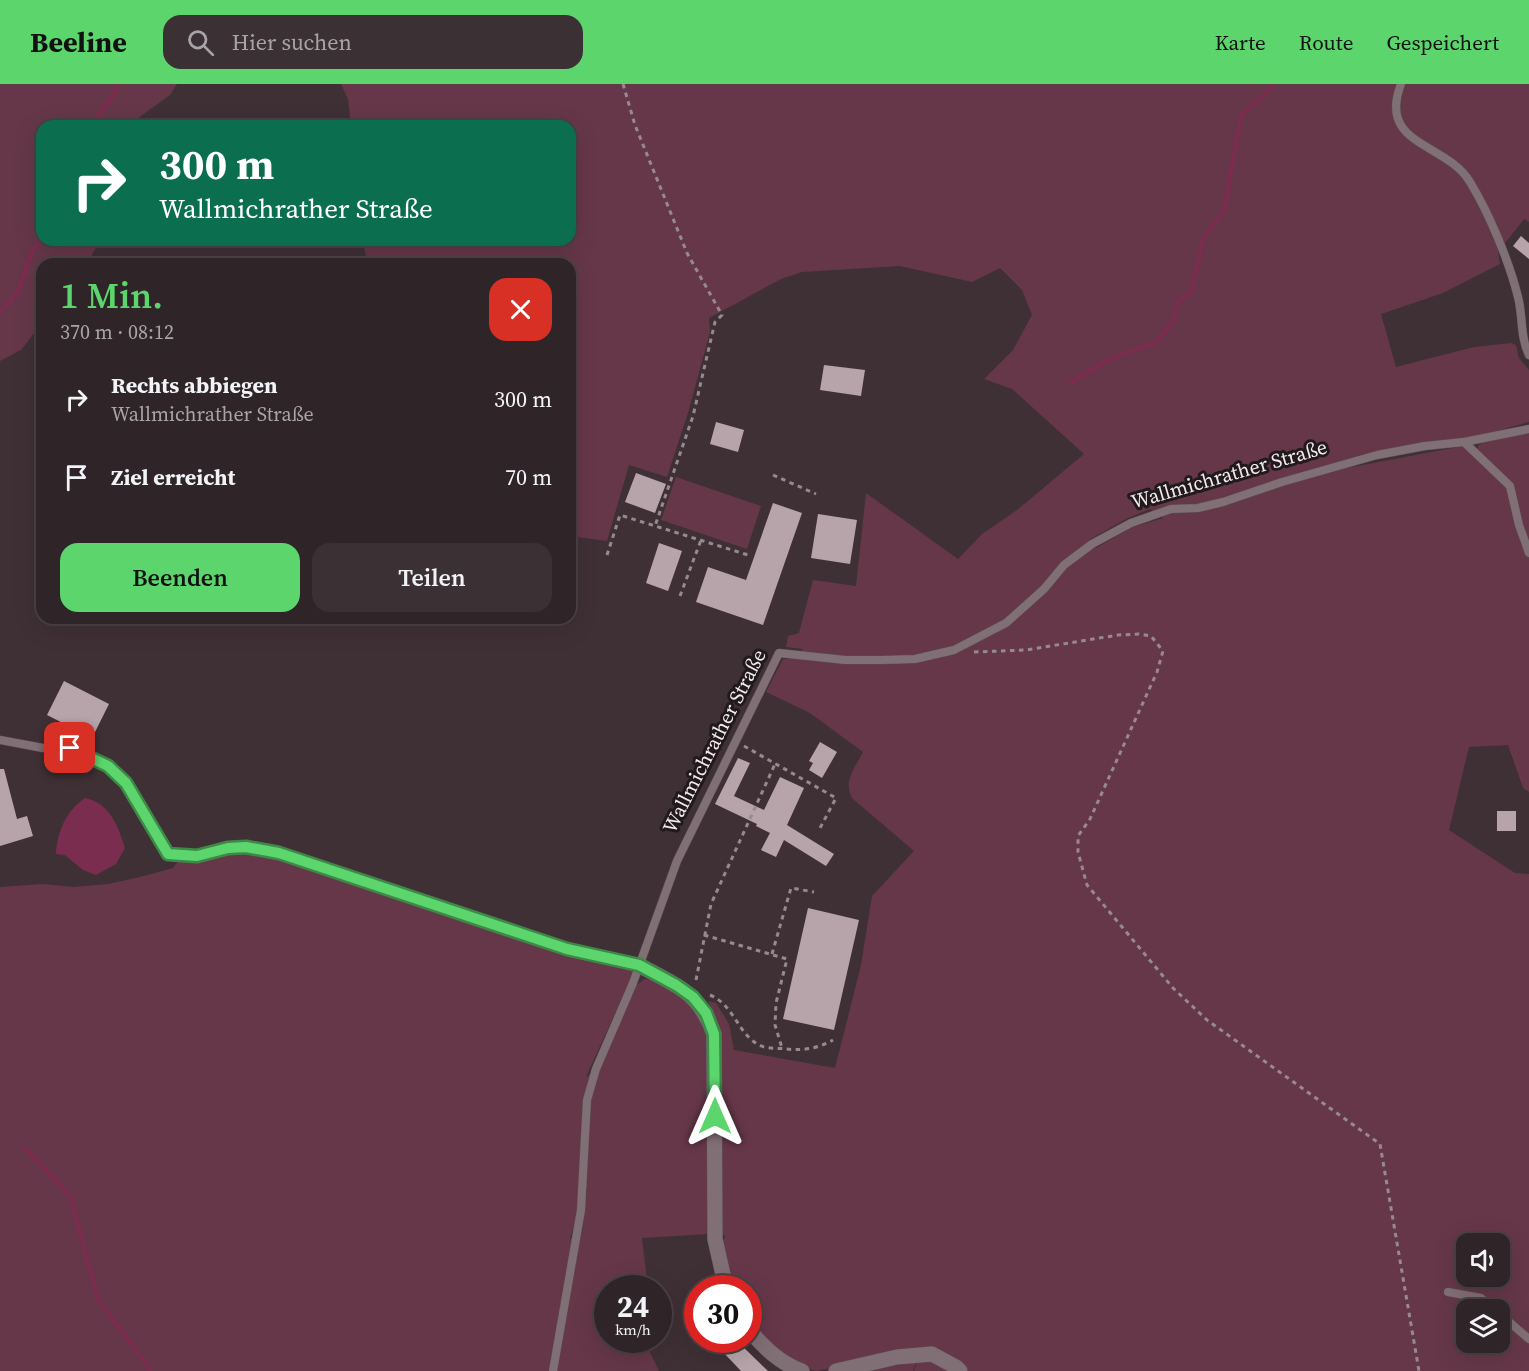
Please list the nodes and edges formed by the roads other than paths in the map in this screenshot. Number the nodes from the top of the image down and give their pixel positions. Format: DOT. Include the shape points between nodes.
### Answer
graph roads {
  1 [pos="1401,84"];
  2 [pos="1529,355"];
  3 [pos="1529,429"];
  4 [pos="1464,442"];
  5 [pos="1529,553"];
  6 [pos="0,740"];
  7 [pos="639,965"];
  8 [pos="723,1275"];
  9 [pos="1448,1292"];
  10 [pos="1483,1299"];
  11 [pos="1510,1322"];
  12 [pos="1529,1338"];
  13 [pos="762,1344"];
  14 [pos="553,1371"];
  15 [pos="802,1371"];
  16 [pos="836,1371"];
  17 [pos="960,1371"];
  1 -- 2 [label="lane" via="1396,98 1400,127 1452,162 1468,179 1480,201 1514,283"];
  3 -- 4 [label="lane, Wallmichrather Straße"];
  4 -- 5 [label="lane" via="1510,486"];
  4 -- 7 [label="lane, Wallmichrather Straße" via="1377,455 1223,502 1171,509 1131,523 1064,565 1006,623 954,650 915,659 882,660 779,653 677,861"];
  6 -- 7 [label="lane" via="43,748 70,748 108,766 126,783 168,854 197,856 246,847 279,853 556,946"];
  7 -- 8 [label="street" via="694,993 714,1034 715,1239"];
  7 -- 14 [label="lane, Wallmichrather Straße" via="587,1100 581,1210"];
  9 -- 10 [label="lane"];
  11 -- 12 [label="lane"];
  13 -- 15 [label="street"];
  16 -- 17 [label="street" via="897,1357 932,1354"];
}
